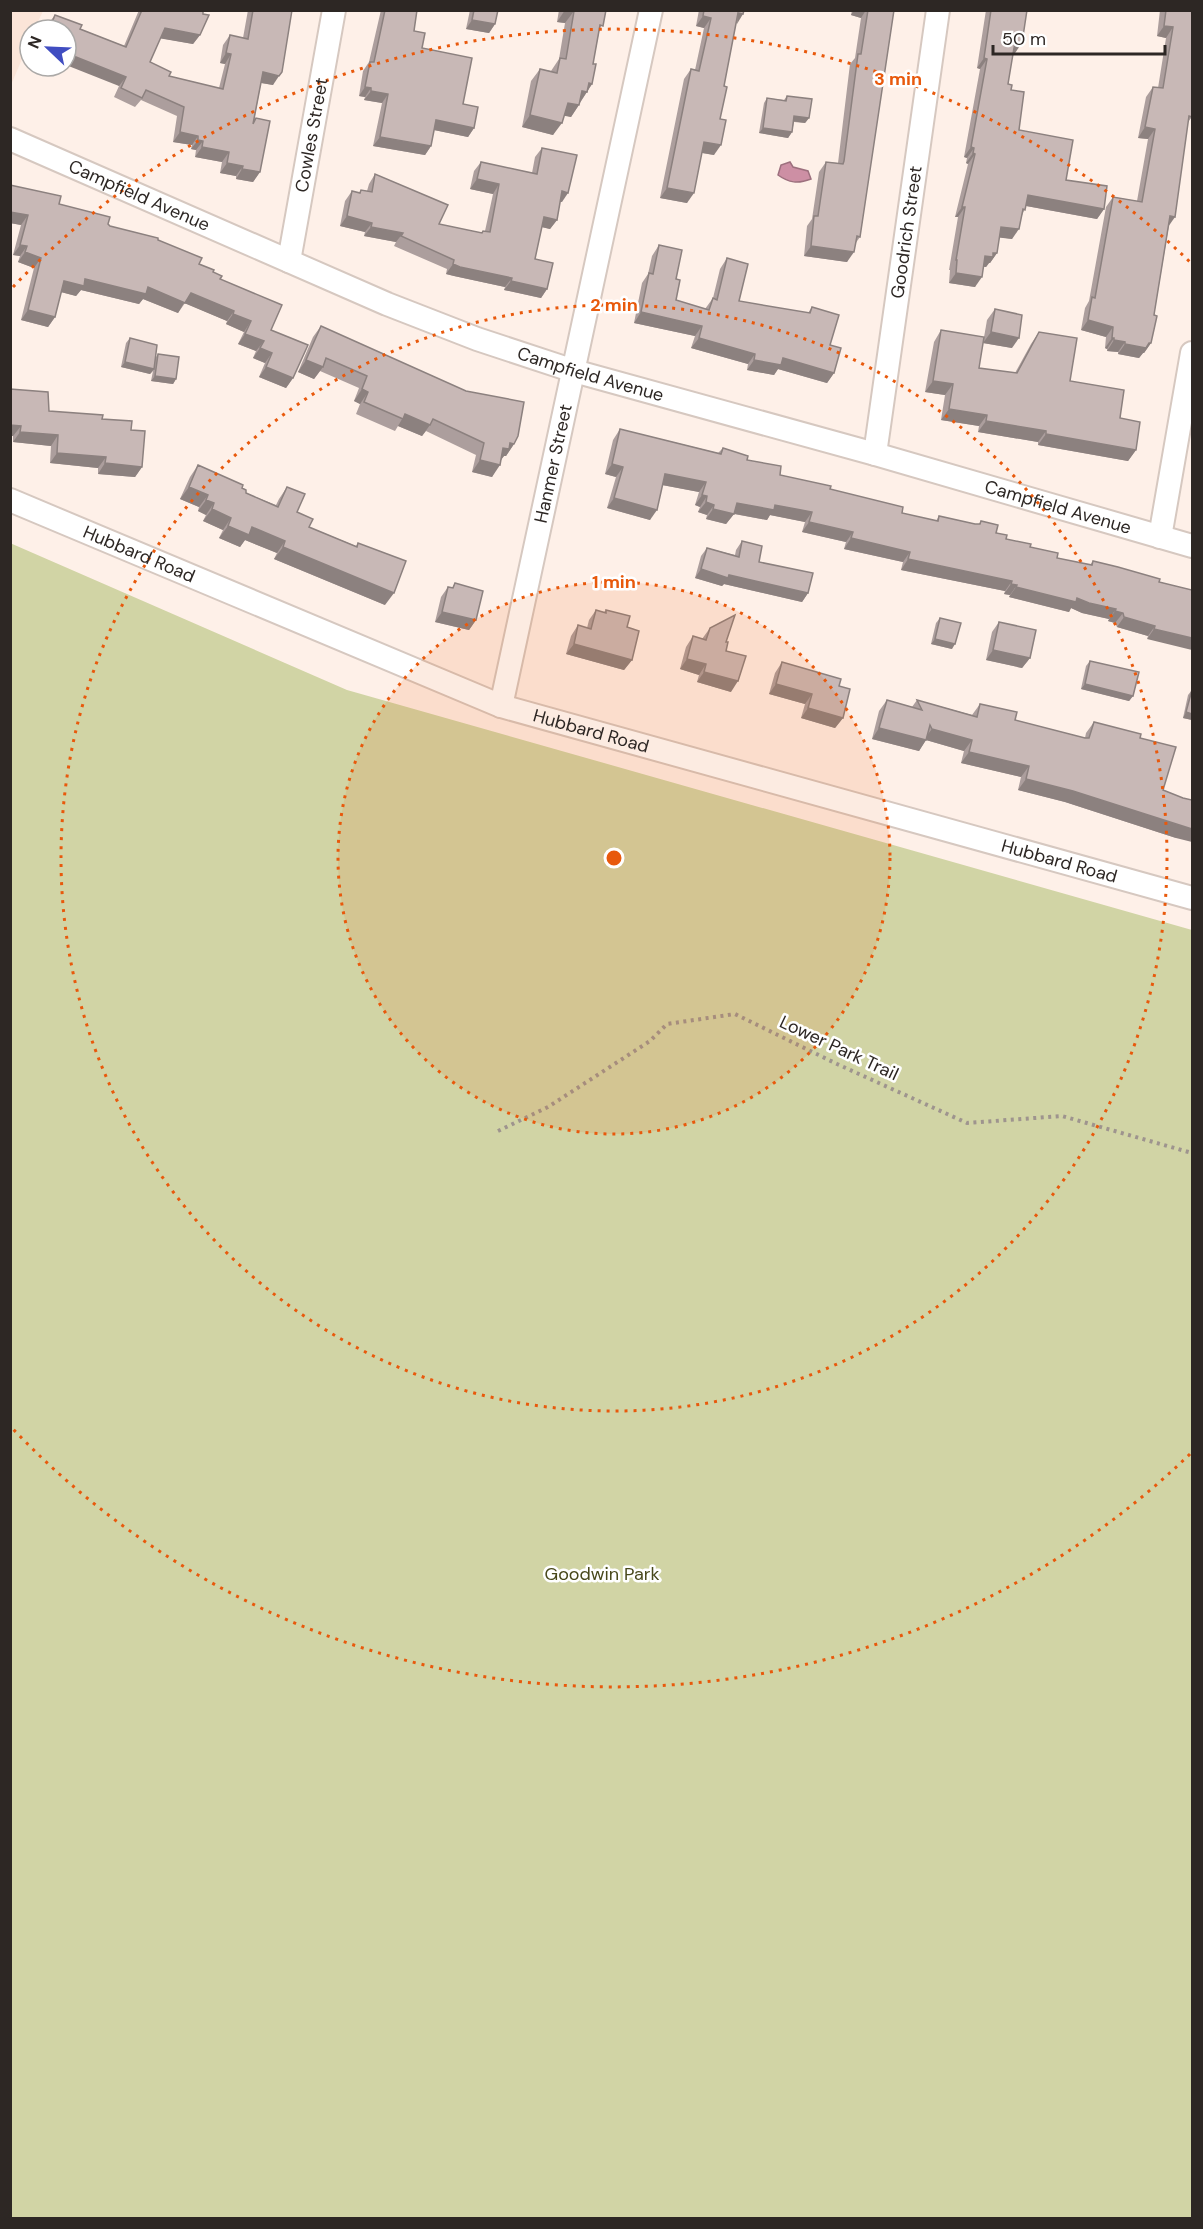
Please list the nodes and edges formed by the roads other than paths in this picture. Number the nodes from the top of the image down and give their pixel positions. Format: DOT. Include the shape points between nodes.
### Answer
graph roads {
  1 [pos="334,10"];
  2 [pos="651,10"];
  3 [pos="938,10"];
  4 [pos="10,139"];
  5 [pos="289,261"];
  6 [pos="1192,353"];
  7 [pos="574,371"];
  8 [pos="875,454"];
  9 [pos="10,500"];
  10 [pos="1160,537"];
  11 [pos="1192,546"];
  12 [pos="501,706"];
  13 [pos="1192,898"];
  1 -- 5 [label="street, Cowles Street"];
  2 -- 7 [label="street, Hanmer Street"];
  3 -- 8 [label="street, Goodrich Street"];
  4 -- 5 [label="street, Campfield Avenue"];
  5 -- 7 [label="street, Campfield Avenue" via="477,339"];
  6 -- 10 [label="street"];
  7 -- 8 [label="street, Campfield Avenue"];
  7 -- 12 [label="street, Hanmer Street"];
  8 -- 10 [label="street, Campfield Avenue"];
  9 -- 12 [label="street, Hubbard Road"];
  10 -- 11 [label="street, Campfield Avenue"];
  12 -- 13 [label="street, Hubbard Road"];
}
